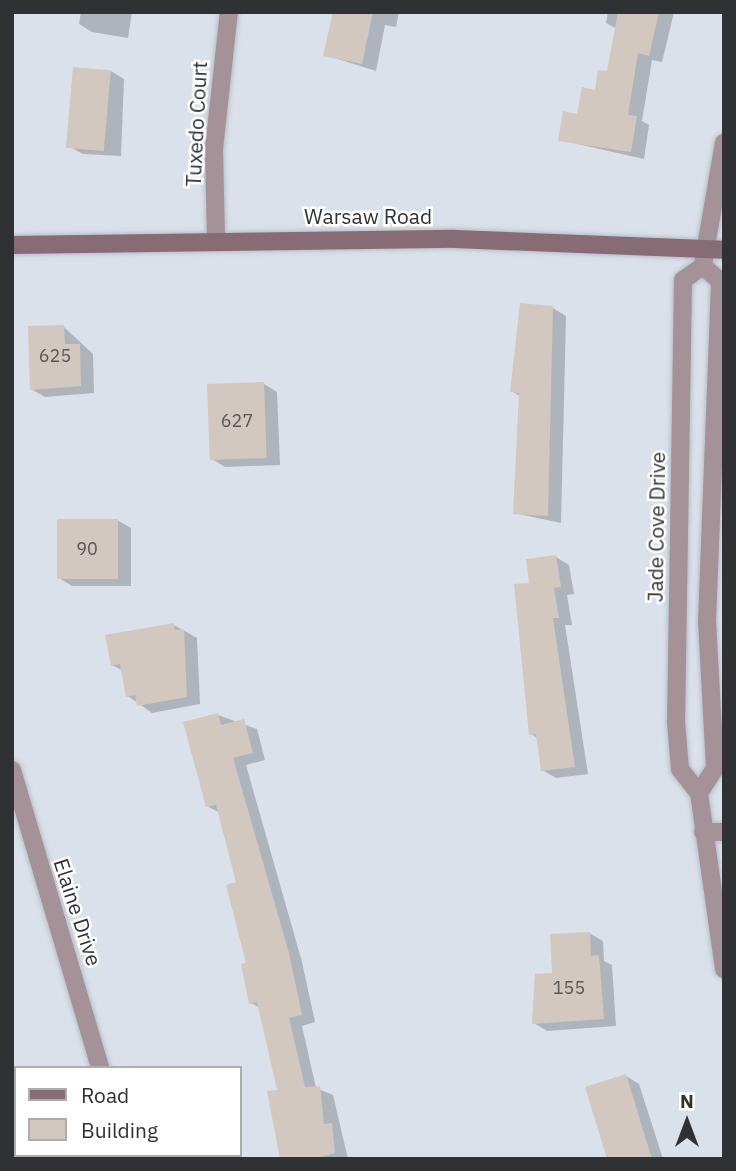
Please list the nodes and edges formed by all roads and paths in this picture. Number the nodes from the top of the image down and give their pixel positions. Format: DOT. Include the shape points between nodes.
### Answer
graph roads {
  1 [pos="229,12"];
  2 [pos="724,143"];
  3 [pos="216,238"];
  4 [pos="12,245"];
  5 [pos="724,250"];
  6 [pos="703,257"];
  7 [pos="678,539"];
  8 [pos="710,541"];
  9 [pos="677,651"];
  10 [pos="709,651"];
  11 [pos="12,770"];
  12 [pos="699,793"];
  13 [pos="702,832"];
  14 [pos="724,832"];
  15 [pos="724,969"];
  16 [pos="99,1066"];
  1 -- 3 [label="street, Tuxedo Court" via="214,149"];
  2 -- 6 [label="street"];
  3 -- 4 [label="street, Warsaw Road"];
  3 -- 6 [label="street, Warsaw Road"];
  5 -- 6 [label="street, Warsaw Road"];
  6 -- 7 [label="street, Jade Cove Drive" via="683,280"];
  6 -- 8 [label="street" via="720,281"];
  7 -- 8 [label="street"];
  7 -- 9 [label="street, Jade Cove Drive"];
  8 -- 10 [label="street"];
  9 -- 10 [label="street"];
  9 -- 12 [label="street, Jade Cove Drive" via="680,769"];
  10 -- 12 [label="street" via="715,768"];
  11 -- 16 [label="street, Elaine Drive"];
  12 -- 13 [label="street, Jade Cove Drive"];
  13 -- 14 [label="street"];
  13 -- 15 [label="street, Jade Cove Drive"];
}
